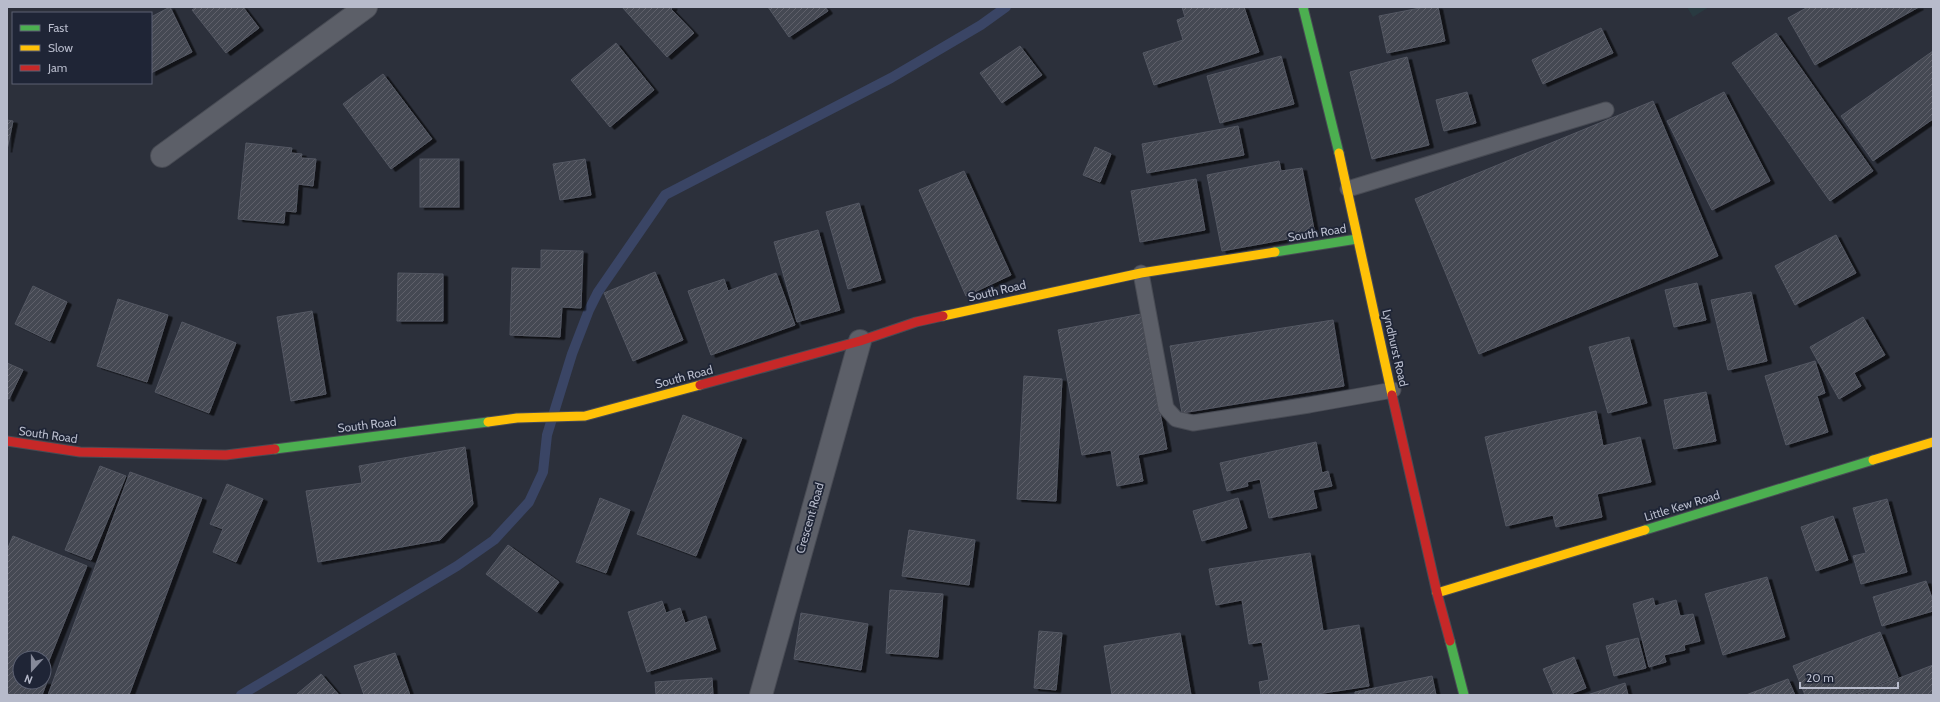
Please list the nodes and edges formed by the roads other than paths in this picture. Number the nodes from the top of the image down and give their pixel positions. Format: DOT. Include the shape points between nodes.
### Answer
graph roads {
  1 [pos="366,7"];
  2 [pos="1303,7"];
  3 [pos="1606,110"];
  4 [pos="162,156"];
  5 [pos="1348,189"];
  6 [pos="1357,239"];
  7 [pos="1141,273"];
  8 [pos="860,341"];
  9 [pos="1393,390"];
  10 [pos="7,441"];
  11 [pos="1933,442"];
  12 [pos="1437,593"];
  13 [pos="761,695"];
  14 [pos="1464,695"];
  1 -- 4 [label="street"];
  2 -- 5 [label="street, Lyndhurst Road"];
  3 -- 5 [label="lane"];
  5 -- 6 [label="street, Lyndhurst Road"];
  6 -- 7 [label="street, South Road"];
  6 -- 9 [label="street, Lyndhurst Road"];
  7 -- 8 [label="street, South Road" via="916,322"];
  7 -- 9 [label="lane" via="1166,408 1176,419 1193,423"];
  8 -- 10 [label="street, South Road" via="584,416 517,418 226,455 80,452"];
  8 -- 13 [label="street, Crescent Road"];
  9 -- 12 [label="street, Lyndhurst Road"];
  11 -- 12 [label="street, Little Kew Road"];
  12 -- 14 [label="street, Lyndhurst Road"];
}
